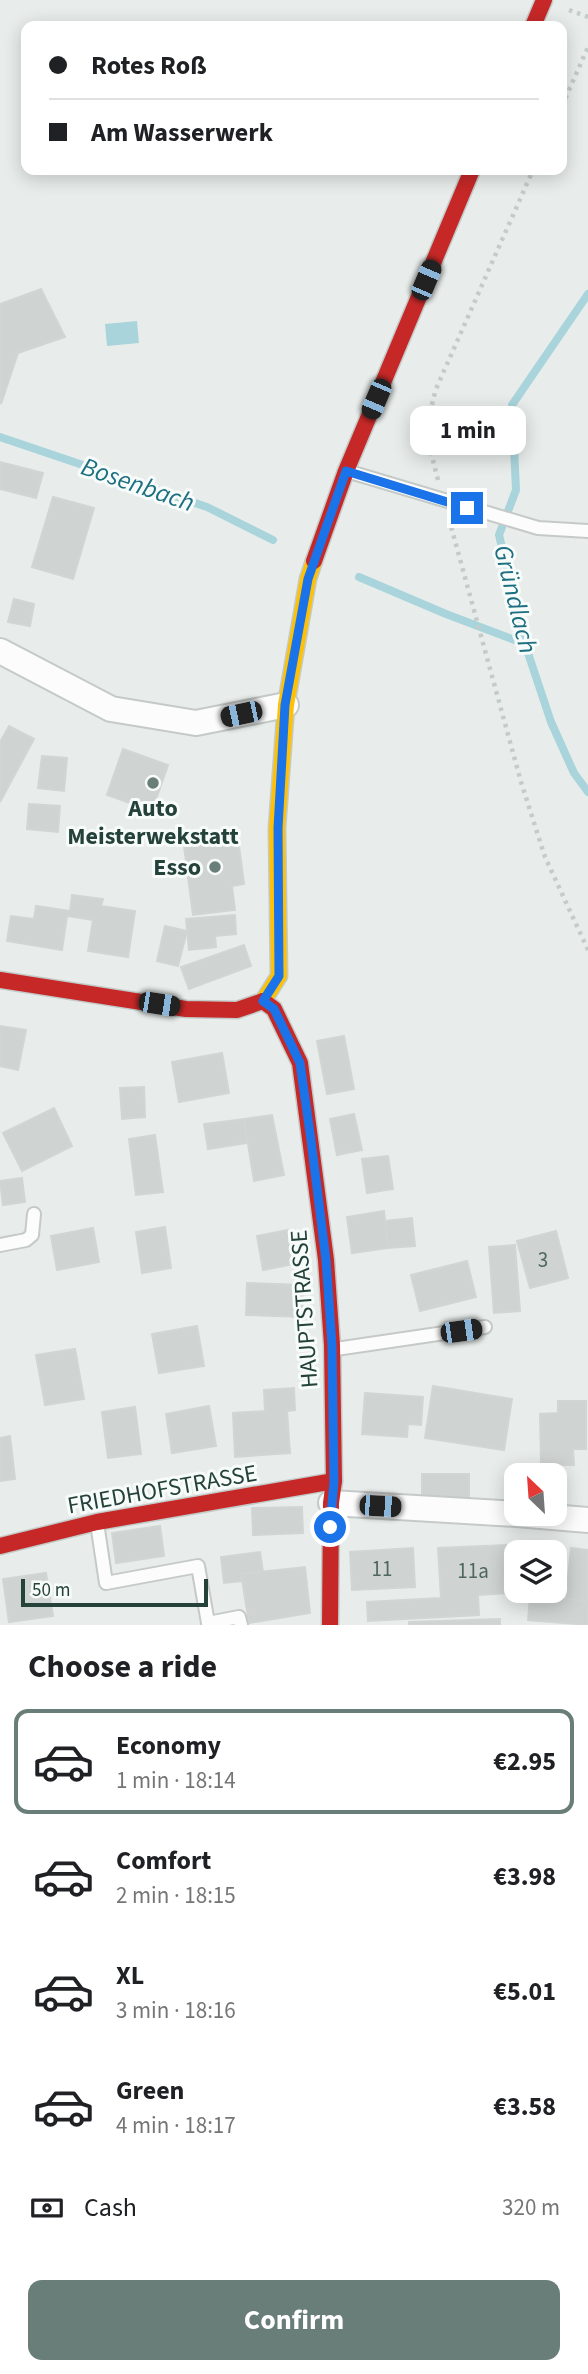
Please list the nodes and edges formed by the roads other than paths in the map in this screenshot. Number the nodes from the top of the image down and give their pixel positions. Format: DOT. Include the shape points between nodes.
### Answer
graph roads {
  1 [pos="544,0"];
  2 [pos="535,21"];
  3 [pos="470,175"];
  4 [pos="346,471"];
  5 [pos="588,531"];
  6 [pos="0,651"];
  7 [pos="285,705"];
  8 [pos="0,980"];
  9 [pos="263,1001"];
  10 [pos="34,1214"];
  11 [pos="0,1245"];
  12 [pos="485,1327"];
  13 [pos="332,1350"];
  14 [pos="332,1492"];
  15 [pos="504,1512"];
  16 [pos="567,1518"];
  17 [pos="588,1520"];
  18 [pos="97,1522"];
  19 [pos="0,1546"];
  20 [pos="241,1625"];
  21 [pos="330,1625"];
  1 -- 2 [label="main road"];
  3 -- 4 [label="main road"];
  4 -- 5 [label="lane" via="538,528"];
  4 -- 7 [label="main road" via="308,579"];
  6 -- 7 [label="street" via="111,709 196,723"];
  7 -- 9 [label="main road" via="278,828 279,976"];
  8 -- 9 [label="main road" via="186,1009 237,1010"];
  9 -- 13 [label="main road, HAUPTSTRASSE" via="274,1009 300,1063 326,1260"];
  10 -- 11 [label="lane" via="32,1235"];
  12 -- 13 [label="lane"];
  13 -- 14 [label="main road, HAUPTSTRASSE"];
  14 -- 15 [label="street"];
  14 -- 18 [label="main road, FRIEDHOFSTRASSE"];
  14 -- 21 [label="main road, HAUPTSTRASSE"];
  16 -- 17 [label="street"];
  18 -- 19 [label="main road, FRIEDHOFSTRASSE"];
  18 -- 20 [label="lane" via="106,1583 198,1566 208,1623 239,1617"];
}
